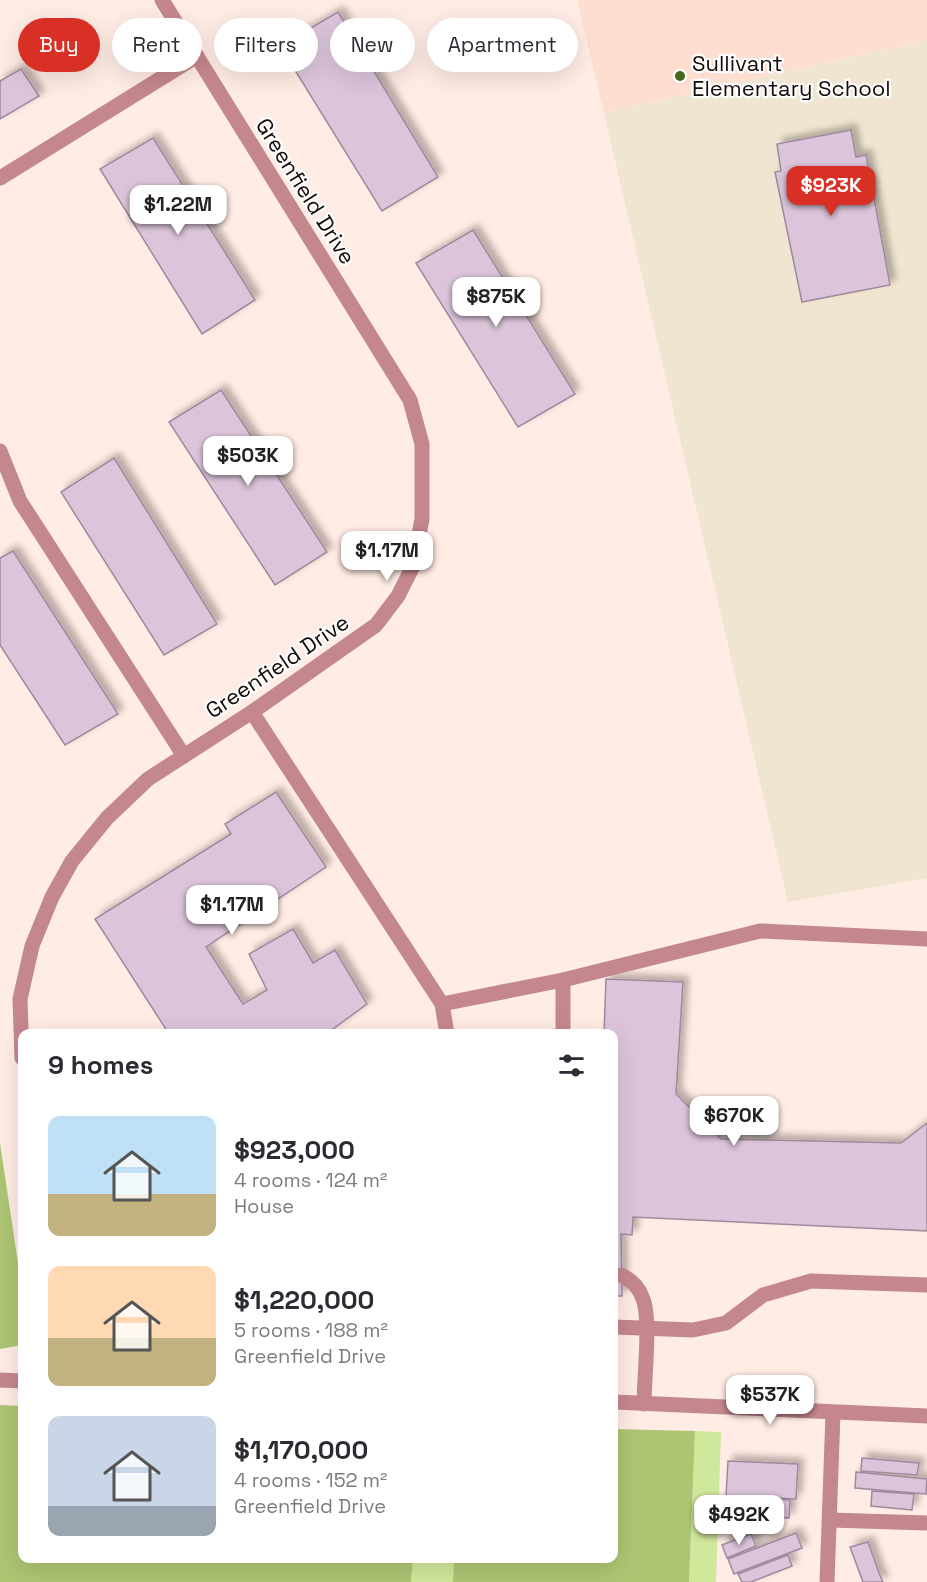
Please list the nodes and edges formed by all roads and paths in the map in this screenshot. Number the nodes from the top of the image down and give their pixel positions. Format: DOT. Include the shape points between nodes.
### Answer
graph roads {
  1 [pos="162,0"];
  2 [pos="173,18"];
  3 [pos="202,66"];
  4 [pos="170,72"];
  5 [pos="0,178"];
  6 [pos="0,451"];
  7 [pos="252,712"];
  8 [pos="184,756"];
  9 [pos="927,939"];
  10 [pos="563,980"];
  11 [pos="442,1004"];
  12 [pos="21,1029"];
  13 [pos="446,1029"];
  14 [pos="563,1029"];
  15 [pos="621,1275"];
  16 [pos="927,1285"];
  17 [pos="618,1327"];
  18 [pos="646,1328"];
  19 [pos="0,1380"];
  20 [pos="18,1381"];
  21 [pos="618,1402"];
  22 [pos="644,1404"];
  23 [pos="833,1413"];
  24 [pos="927,1416"];
  25 [pos="830,1520"];
  26 [pos="927,1523"];
  27 [pos="827,1582"];
  1 -- 2 [label="street, Greenfield Drive"];
  3 -- 7 [label="street, Greenfield Drive" via="410,400 422,444 422,519 413,566 398,596 376,625"];
  4 -- 5 [label="street"];
  6 -- 8 [label="street" via="20,501"];
  7 -- 8 [label="street, Greenfield Drive"];
  7 -- 11 [label="street"];
  8 -- 12 [label="street, Greenfield Drive" via="148,779 107,818 72,861 32,946 20,999"];
  9 -- 10 [label="street" via="760,932"];
  10 -- 11 [label="street"];
  10 -- 14 [label="street"];
  11 -- 13 [label="street"];
  15 -- 18 [label="street" via="631,1279 644,1300"];
  16 -- 18 [label="street" via="810,1281 763,1295 726,1323 693,1330"];
  17 -- 18 [label="street"];
  18 -- 22 [label="street"];
  19 -- 20 [label="street"];
  21 -- 22 [label="street"];
  22 -- 23 [label="street"];
  23 -- 24 [label="street"];
  23 -- 25 [label="street"];
  25 -- 26 [label="street"];
  25 -- 27 [label="street"];
}
